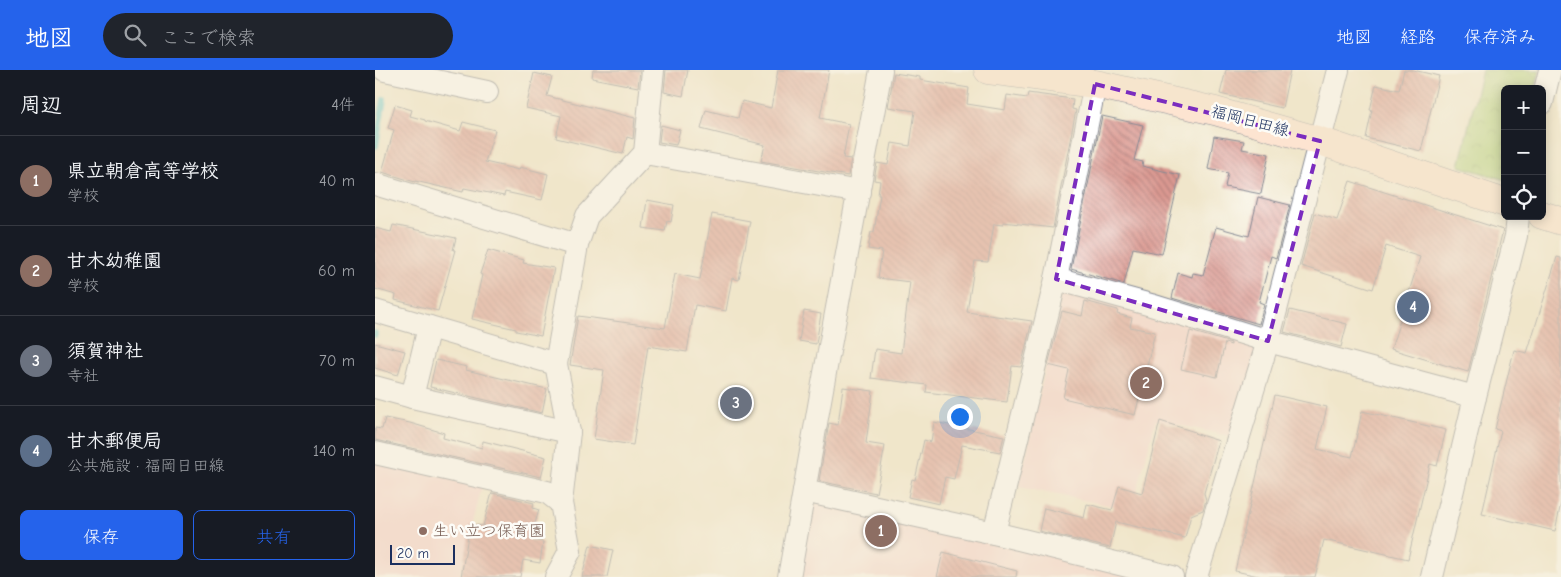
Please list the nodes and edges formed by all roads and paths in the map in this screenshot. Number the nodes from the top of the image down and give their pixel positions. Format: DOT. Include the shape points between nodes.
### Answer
graph roads {
  1 [pos="385,70"];
  2 [pos="653,70"];
  3 [pos="881,70"];
  4 [pos="988,70"];
  5 [pos="1338,70"];
  6 [pos="1550,70"];
  7 [pos="1084,79"];
  8 [pos="1546,86"];
  9 [pos="487,92"];
  10 [pos="1320,141"];
  11 [pos="645,153"];
  12 [pos="375,184"];
  13 [pos="859,192"];
  14 [pos="1501,202"];
  15 [pos="1546,216"];
  16 [pos="1518,220"];
  17 [pos="1561,221"];
  18 [pos="577,246"];
  19 [pos="1056,279"];
  20 [pos="375,311"];
  21 [pos="429,327"];
  22 [pos="1267,341"];
  23 [pos="556,364"];
  24 [pos="376,387"];
  25 [pos="412,397"];
  26 [pos="1475,397"];
  27 [pos="569,432"];
  28 [pos="375,453"];
  29 [pos="804,491"];
  30 [pos="562,495"];
  31 [pos="994,533"];
  32 [pos="556,577"];
  33 [pos="789,577"];
  34 [pos="1173,577"];
  35 [pos="1196,577"];
  36 [pos="1432,577"];
  1 -- 9 [label="street"];
  2 -- 11 [label="street"];
  3 -- 13 [label="street"];
  4 -- 7 [label="main road, 福岡日田線"];
  5 -- 10 [label="street"];
  6 -- 8 [label="street"];
  7 -- 10 [label="main road, 福岡日田線"];
  7 -- 19 [label="street"];
  10 -- 14 [label="main road, 福岡日田線"];
  10 -- 22 [label="street"];
  11 -- 13 [label="street"];
  11 -- 18 [label="street" via="587,216"];
  12 -- 18 [label="street"];
  13 -- 29 [label="street"];
  15 -- 17 [label="main road"];
  16 -- 26 [label="street"];
  18 -- 23 [label="street"];
  19 -- 22 [label="street"];
  19 -- 31 [label="street"];
  20 -- 21 [label="street"];
  21 -- 23 [label="street"];
  21 -- 25 [label="street"];
  22 -- 26 [label="street"];
  22 -- 35 [label="street"];
  23 -- 27 [label="street"];
  24 -- 25 [label="street"];
  25 -- 27 [label="street"];
  26 -- 36 [label="street"];
  27 -- 30 [label="street"];
  28 -- 30 [label="street"];
  29 -- 31 [label="street"];
  29 -- 33 [label="street"];
  30 -- 32 [label="street" via="570,551"];
  31 -- 34 [label="street"];
}
